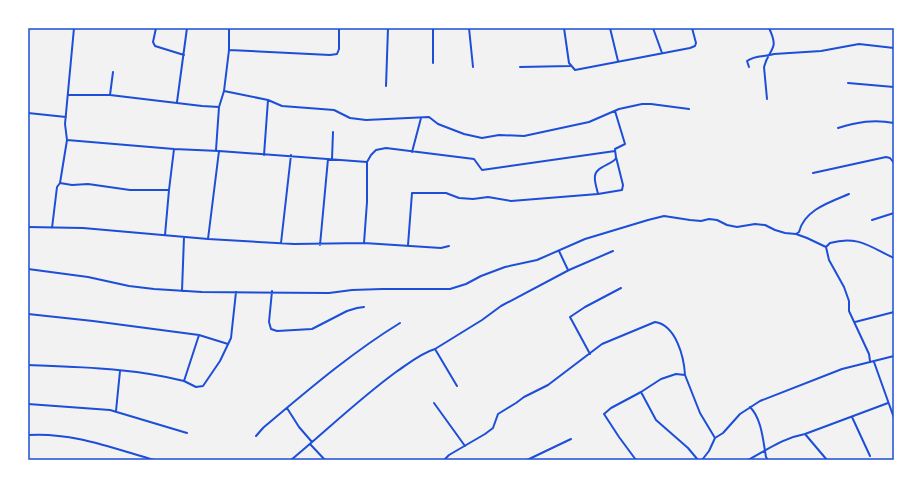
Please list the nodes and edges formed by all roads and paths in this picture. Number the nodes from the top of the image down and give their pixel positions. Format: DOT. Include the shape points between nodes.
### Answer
graph roads {
  1 [pos="74,28"];
  2 [pos="156,28"];
  3 [pos="187,28"];
  4 [pos="230,28"];
  5 [pos="339,28"];
  6 [pos="388,28"];
  7 [pos="433,28"];
  8 [pos="469,28"];
  9 [pos="564,28"];
  10 [pos="610,28"];
  11 [pos="653,28"];
  12 [pos="692,28"];
  13 [pos="769,28"];
  14 [pos="894,48"];
  15 [pos="229,50"];
  16 [pos="662,53"];
  17 [pos="184,56"];
  18 [pos="768,56"];
  19 [pos="618,61"];
  20 [pos="433,63"];
  21 [pos="570,66"];
  22 [pos="473,67"];
  23 [pos="520,67"];
  24 [pos="749,67"];
  25 [pos="113,72"];
  26 [pos="848,83"];
  27 [pos="386,86"];
  28 [pos="894,87"];
  29 [pos="224,91"];
  30 [pos="68,95"];
  31 [pos="110,95"];
  32 [pos="766,99"];
  33 [pos="268,100"];
  34 [pos="177,103"];
  35 [pos="219,107"];
  36 [pos="689,109"];
  37 [pos="615,110"];
  38 [pos="28,113"];
  39 [pos="66,117"];
  40 [pos="421,118"];
  41 [pos="894,123"];
  42 [pos="838,128"];
  43 [pos="333,132"];
  44 [pos="66,140"];
  45 [pos="174,149"];
  46 [pos="216,150"];
  47 [pos="219,150"];
  48 [pos="615,151"];
  49 [pos="412,152"];
  50 [pos="264,155"];
  51 [pos="291,155"];
  52 [pos="616,157"];
  53 [pos="328,159"];
  54 [pos="332,159"];
  55 [pos="367,162"];
  56 [pos="894,163"];
  57 [pos="812,173"];
  58 [pos="60,183"];
  59 [pos="169,190"];
  60 [pos="598,194"];
  61 [pos="849,194"];
  62 [pos="894,213"];
  63 [pos="872,220"];
  64 [pos="28,227"];
  65 [pos="52,228"];
  66 [pos="165,234"];
  67 [pos="796,234"];
  68 [pos="184,237"];
  69 [pos="208,239"];
  70 [pos="281,243"];
  71 [pos="364,243"];
  72 [pos="320,245"];
  73 [pos="408,245"];
  74 [pos="450,246"];
  75 [pos="826,247"];
  76 [pos="559,251"];
  77 [pos="613,251"];
  78 [pos="894,258"];
  79 [pos="28,269"];
  80 [pos="569,270"];
  81 [pos="621,288"];
  82 [pos="182,291"];
  83 [pos="272,291"];
  84 [pos="236,292"];
  85 [pos="364,307"];
  86 [pos="894,312"];
  87 [pos="28,314"];
  88 [pos="400,322"];
  89 [pos="855,322"];
  90 [pos="199,335"];
  91 [pos="228,344"];
  92 [pos="435,349"];
  93 [pos="590,354"];
  94 [pos="894,356"];
  95 [pos="870,361"];
  96 [pos="874,362"];
  97 [pos="28,365"];
  98 [pos="120,370"];
  99 [pos="685,375"];
  100 [pos="184,381"];
  101 [pos="456,386"];
  102 [pos="641,392"];
  103 [pos="434,403"];
  104 [pos="888,403"];
  105 [pos="28,404"];
  106 [pos="750,407"];
  107 [pos="287,408"];
  108 [pos="116,411"];
  109 [pos="852,417"];
  110 [pos="894,418"];
  111 [pos="187,433"];
  112 [pos="805,434"];
  113 [pos="28,435"];
  114 [pos="256,436"];
  115 [pos="715,438"];
  116 [pos="571,439"];
  117 [pos="311,443"];
  118 [pos="465,446"];
  119 [pos="765,451"];
  120 [pos="870,456"];
  121 [pos="154,460"];
  122 [pos="291,460"];
  123 [pos="325,460"];
  124 [pos="444,460"];
  125 [pos="527,460"];
  126 [pos="636,460"];
  127 [pos="698,460"];
  128 [pos="702,460"];
  129 [pos="748,460"];
  130 [pos="768,460"];
  131 [pos="827,460"];
  1 -- 30 [label="street"];
  2 -- 17 [label="street" via="153,42 155,46"];
  3 -- 17 [label="street"];
  4 -- 15 [label="street"];
  5 -- 15 [label="street" via="337,54"];
  6 -- 27 [label="street"];
  7 -- 20 [label="street"];
  8 -- 22 [label="street"];
  9 -- 21 [label="street"];
  10 -- 19 [label="street"];
  11 -- 16 [label="street"];
  12 -- 16 [label="street" via="695,46"];
  13 -- 18 [label="street" via="775,42"];
  14 -- 18 [label="street" via="859,44"];
  15 -- 29 [label="street"];
  16 -- 19 [label="street"];
  17 -- 34 [label="street"];
  18 -- 24 [label="street" via="749,60"];
  18 -- 32 [label="street" via="764,67"];
  19 -- 21 [label="street" via="575,70"];
  21 -- 23 [label="street"];
  25 -- 31 [label="street"];
  26 -- 28 [label="street"];
  29 -- 33 [label="street"];
  29 -- 35 [label="street"];
  30 -- 31 [label="street"];
  30 -- 39 [label="street"];
  31 -- 34 [label="street"];
  33 -- 40 [label="street" via="282,106 334,110 350,118 366,120"];
  33 -- 50 [label="street"];
  34 -- 35 [label="street"];
  35 -- 46 [label="street"];
  36 -- 37 [label="street" via="642,104"];
  37 -- 40 [label="street" via="589,122 524,136 499,135 482,138 469,136 429,118"];
  37 -- 48 [label="street" via="625,144"];
  38 -- 39 [label="street"];
  39 -- 44 [label="street"];
  40 -- 49 [label="street"];
  41 -- 42 [label="street" via="881,120"];
  43 -- 54 [label="street"];
  44 -- 45 [label="street"];
  44 -- 58 [label="street"];
  45 -- 46 [label="street"];
  45 -- 59 [label="street"];
  46 -- 47 [label="street"];
  47 -- 50 [label="street"];
  47 -- 69 [label="street"];
  48 -- 49 [label="street" via="482,170 474,159"];
  48 -- 52 [label="street"];
  49 -- 55 [label="street" via="386,148 376,150"];
  50 -- 51 [label="street"];
  51 -- 53 [label="street"];
  51 -- 70 [label="street"];
  52 -- 60 [label="street" via="595,173"];
  52 -- 60 [label="street" via="622,190"];
  53 -- 54 [label="street"];
  53 -- 72 [label="street"];
  54 -- 55 [label="street"];
  55 -- 71 [label="street"];
  56 -- 57 [label="street" via="886,157"];
  58 -- 59 [label="street" via="130,190"];
  58 -- 65 [label="street" via="57,187"];
  59 -- 66 [label="street"];
  60 -- 73 [label="street" via="511,201 488,197 459,198 446,193 412,193"];
  61 -- 67 [label="street" via="812,213 801,224"];
  62 -- 63 [label="street"];
  64 -- 65 [label="street"];
  65 -- 66 [label="street"];
  66 -- 68 [label="street"];
  67 -- 75 [label="street"];
  67 -- 76 [label="street" via="785,233 765,225 737,227 717,220 690,220 664,216 585,239"];
  68 -- 69 [label="street"];
  68 -- 82 [label="street"];
  69 -- 70 [label="street"];
  70 -- 72 [label="street"];
  71 -- 72 [label="street"];
  71 -- 73 [label="street"];
  73 -- 74 [label="street" via="441,248"];
  75 -- 78 [label="street" via="830,243 850,240 861,242"];
  75 -- 89 [label="street" via="829,260 844,287 849,301 849,311"];
  76 -- 80 [label="street"];
  76 -- 83 [label="street" via="537,260 505,267 450,289 382,289 329,293"];
  77 -- 80 [label="street"];
  79 -- 82 [label="street" via="88,277 129,286"];
  80 -- 92 [label="street" via="501,306"];
  81 -- 93 [label="street" via="570,317"];
  82 -- 84 [label="street"];
  83 -- 84 [label="street"];
  83 -- 85 [label="street" via="268,322 271,329 277,331 312,329 347,311"];
  84 -- 91 [label="street"];
  86 -- 89 [label="street"];
  87 -- 90 [label="street"];
  88 -- 107 [label="street"];
  89 -- 95 [label="street"];
  90 -- 91 [label="street"];
  90 -- 100 [label="street"];
  91 -- 100 [label="street" via="203,386"];
  92 -- 101 [label="street"];
  92 -- 117 [label="street" via="406,365 380,384"];
  93 -- 99 [label="street" via="602,344 655,322 661,323 669,328 682,355"];
  93 -- 118 [label="street" via="548,385 498,414 493,428"];
  94 -- 96 [label="street"];
  95 -- 96 [label="street"];
  95 -- 106 [label="street" via="774,395"];
  96 -- 104 [label="street"];
  97 -- 98 [label="street"];
  98 -- 100 [label="street"];
  98 -- 108 [label="street"];
  99 -- 102 [label="street" via="676,374 661,379"];
  99 -- 115 [label="street" via="700,413"];
  102 -- 126 [label="street" via="604,414"];
  102 -- 127 [label="street" via="656,420"];
  103 -- 118 [label="street"];
  104 -- 109 [label="street"];
  104 -- 110 [label="street"];
  105 -- 108 [label="street"];
  106 -- 115 [label="street"];
  106 -- 119 [label="street" via="760,426"];
  107 -- 114 [label="street"];
  107 -- 117 [label="street"];
  108 -- 111 [label="street"];
  109 -- 112 [label="street"];
  109 -- 120 [label="street"];
  112 -- 119 [label="street" via="793,436"];
  112 -- 131 [label="street"];
  113 -- 121 [label="street" via="76,438"];
  115 -- 128 [label="street"];
  116 -- 125 [label="street"];
  117 -- 122 [label="street"];
  117 -- 123 [label="street"];
  118 -- 124 [label="street"];
  119 -- 129 [label="street"];
  119 -- 130 [label="street"];
}
